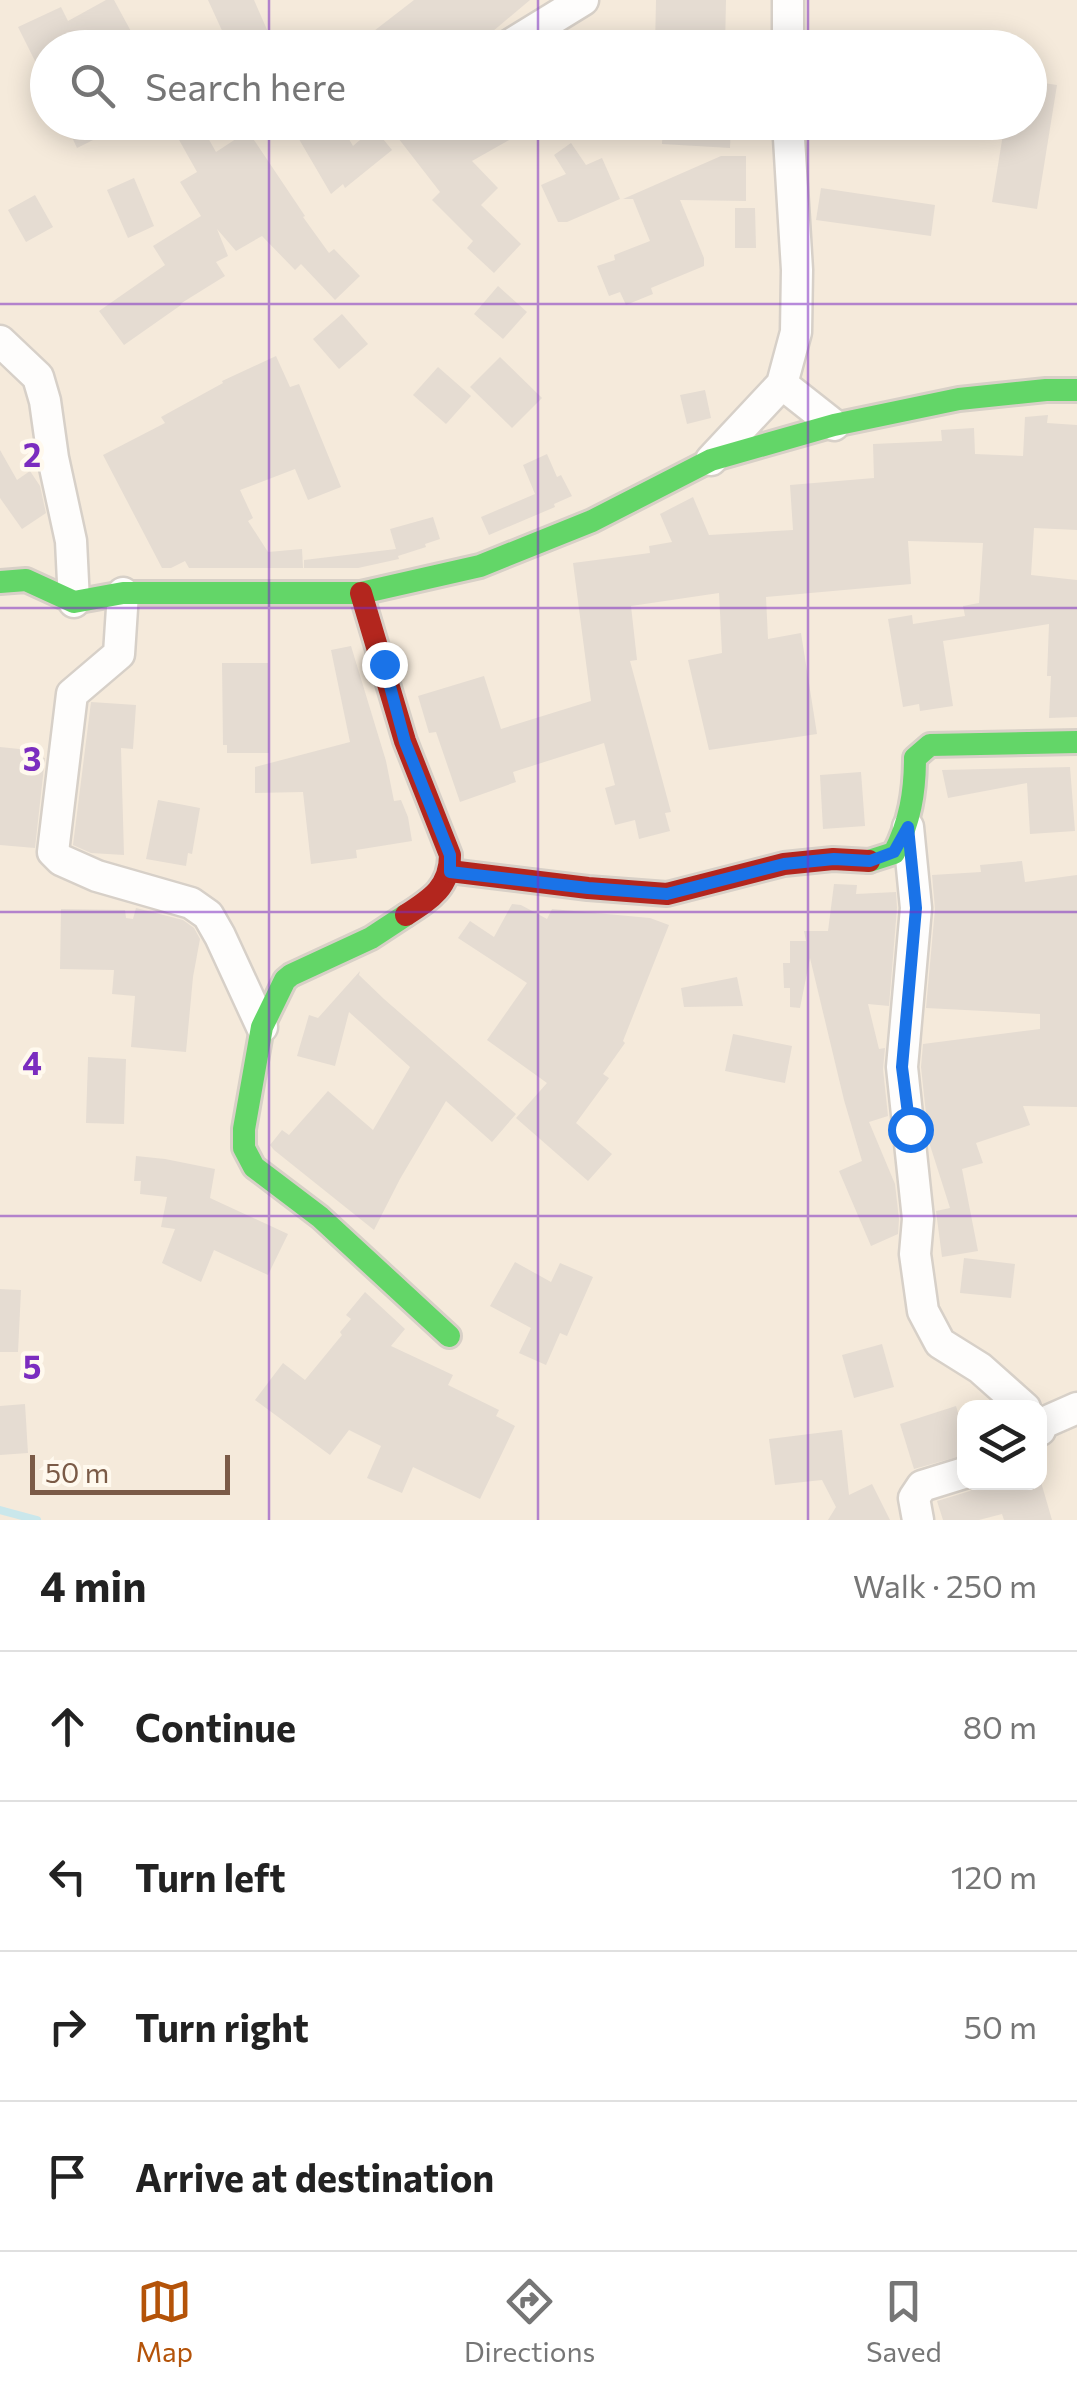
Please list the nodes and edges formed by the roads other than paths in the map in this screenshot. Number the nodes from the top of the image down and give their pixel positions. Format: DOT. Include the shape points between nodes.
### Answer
graph roads {
  1 [pos="583,0"];
  2 [pos="788,0"];
  3 [pos="535,30"];
  4 [pos="788,30"];
  5 [pos="789,140"];
  6 [pos="0,341"];
  7 [pos="782,384"];
  8 [pos="1077,390"];
  9 [pos="834,425"];
  10 [pos="711,460"];
  11 [pos="0,582"];
  12 [pos="361,592"];
  13 [pos="123,594"];
  14 [pos="74,602"];
  15 [pos="1077,742"];
  16 [pos="908,827"];
  17 [pos="450,872"];
  18 [pos="235,970"];
  19 [pos="285,980"];
  20 [pos="262,1026"];
  21 [pos="449,1336"];
  22 [pos="1015,1400"];
  23 [pos="1077,1408"];
  24 [pos="1047,1417"];
  25 [pos="957,1475"];
  26 [pos="918,1520"];
  1 -- 3 [label="street"];
  2 -- 4 [label="street"];
  5 -- 7 [label="street" via="796,332"];
  6 -- 14 [label="street" via="38,377 71,541"];
  7 -- 9 [label="street"];
  7 -- 10 [label="street"];
  8 -- 9 [label="street" via="959,398"];
  9 -- 10 [label="street"];
  10 -- 12 [label="street" via="592,521 480,566"];
  11 -- 14 [label="street" via="26,580"];
  12 -- 13 [label="street"];
  12 -- 17 [label="street" via="405,742 450,855"];
  13 -- 14 [label="street"];
  13 -- 18 [label="street" via="120,654 72,694 53,852 97,876 191,903 208,915"];
  15 -- 16 [label="street" via="930,745 915,758"];
  16 -- 17 [label="street" via="894,852 870,861 784,864 667,894"];
  16 -- 22 [label="street" via="916,908 902,1067 923,1311 940,1343"];
  17 -- 19 [label="street" via="420,906"];
  18 -- 19 [label="street"];
  18 -- 20 [label="street"];
  19 -- 20 [label="street"];
  20 -- 21 [label="street" via="244,1129 254,1167 320,1217"];
  23 -- 24 [label="street"];
  25 -- 26 [label="street" via="922,1486 914,1498"];
}
